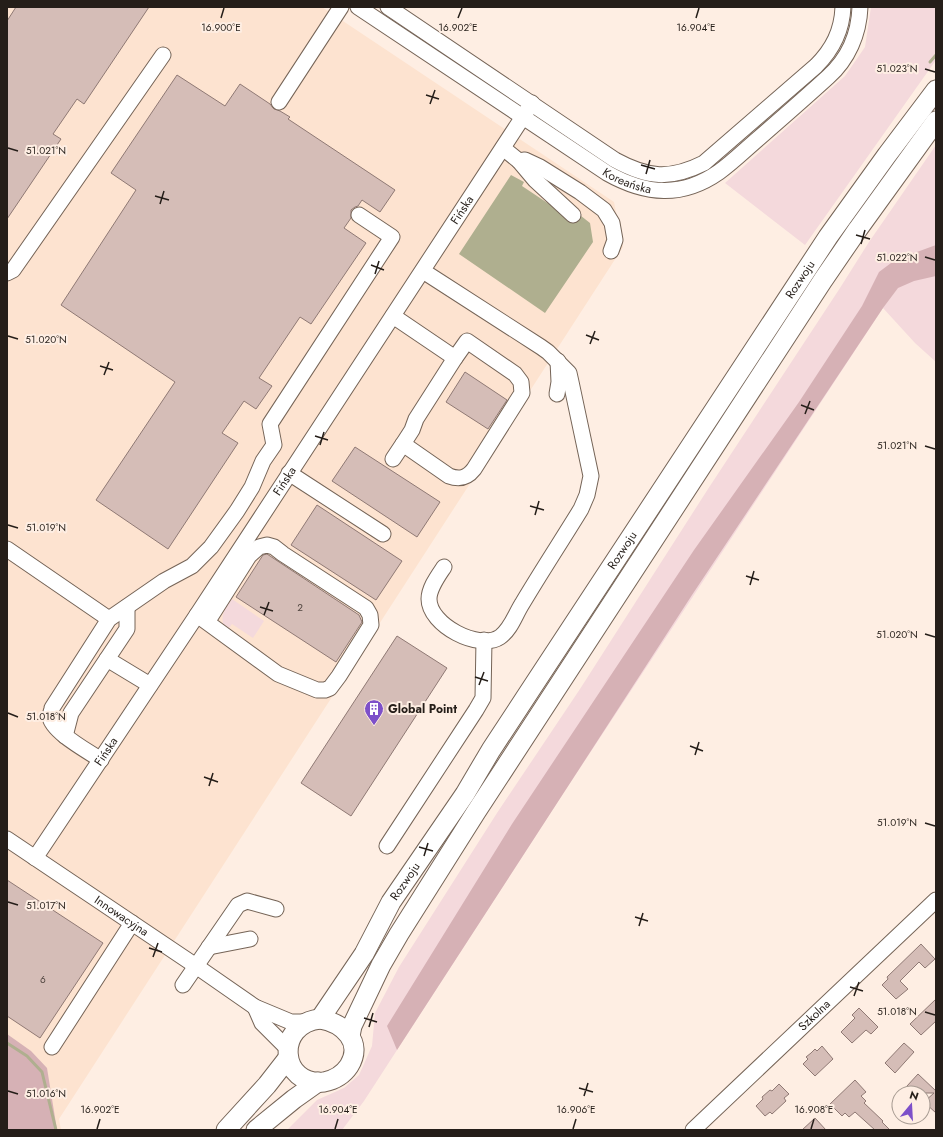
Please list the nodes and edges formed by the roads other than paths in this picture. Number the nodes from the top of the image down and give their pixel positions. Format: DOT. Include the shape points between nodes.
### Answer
graph roads {
  1 [pos="341,7"];
  2 [pos="358,7"];
  3 [pos="388,7"];
  4 [pos="844,7"];
  5 [pos="860,7"];
  6 [pos="163,55"];
  7 [pos="936,90"];
  8 [pos="279,102"];
  9 [pos="532,103"];
  10 [pos="524,117"];
  11 [pos="936,121"];
  12 [pos="503,148"];
  13 [pos="519,161"];
  14 [pos="359,215"];
  15 [pos="573,215"];
  16 [pos="610,251"];
  17 [pos="423,271"];
  18 [pos="7,273"];
  19 [pos="393,316"];
  20 [pos="455,358"];
  21 [pos="558,362"];
  22 [pos="557,394"];
  23 [pos="403,444"];
  24 [pos="393,459"];
  25 [pos="289,473"];
  26 [pos="383,534"];
  27 [pos="7,549"];
  28 [pos="444,566"];
  29 [pos="127,607"];
  30 [pos="204,615"];
  31 [pos="109,618"];
  32 [pos="484,640"];
  33 [pos="107,659"];
  34 [pos="150,685"];
  35 [pos="65,736"];
  36 [pos="101,760"];
  37 [pos="7,839"];
  38 [pos="387,846"];
  39 [pos="35,858"];
  40 [pos="936,900"];
  41 [pos="276,909"];
  42 [pos="132,923"];
  43 [pos="250,939"];
  44 [pos="209,947"];
  45 [pos="196,966"];
  46 [pos="183,985"];
  47 [pos="255,1007"];
  48 [pos="313,1021"];
  49 [pos="350,1036"];
  50 [pos="52,1047"];
  51 [pos="288,1053"];
  52 [pos="318,1082"];
  53 [pos="226,1130"];
  54 [pos="256,1130"];
  55 [pos="693,1130"];
  1 -- 8 [label="street"];
  2 -- 10 [label="street, Koreańska"];
  3 -- 9 [label="street, Koreańska"];
  4 -- 9 [label="street, Koreańska" via="843,19 834,45 823,59 714,155 704,163 684,172 664,175 633,169 615,160"];
  5 -- 10 [label="street, Koreańska" via="851,46 832,74 720,171 694,185 659,191 636,187 607,173"];
  6 -- 18 [label="street" via="13,270"];
  7 -- 48 [label="main road, Rozwoju" via="886,155 801,279 491,750 465,794 391,902 364,954"];
  9 -- 10 [label="street, Fińska"];
  10 -- 12 [label="street, Fińska"];
  11 -- 49 [label="main road, Rozwoju" via="823,280 467,825 381,965 352,1026"];
  12 -- 13 [label="street"];
  12 -- 17 [label="street, Fińska"];
  13 -- 15 [label="street" via="535,180"];
  13 -- 16 [label="street" via="525,160 540,167 604,210 612,223 615,240"];
  14 -- 29 [label="street" via="392,237 270,424 274,445 238,511 211,547 192,566 164,581"];
  17 -- 19 [label="street, Fińska"];
  17 -- 21 [label="street" via="541,347"];
  19 -- 20 [label="street"];
  19 -- 25 [label="street, Fińska"];
  20 -- 23 [label="street"];
  20 -- 23 [label="street" via="467,341 515,374 521,382 522,393 468,476 456,479"];
  21 -- 22 [label="street"];
  21 -- 32 [label="street" via="569,373 571,382 590,476 587,495 582,509 509,627 500,637"];
  23 -- 24 [label="street"];
  25 -- 26 [label="street"];
  25 -- 30 [label="street, Fińska"];
  27 -- 31 [label="street"];
  28 -- 32 [label="street" via="429,600 432,611 459,635"];
  29 -- 31 [label="street"];
  29 -- 33 [label="street" via="127,629"];
  30 -- 30 [label="street" via="278,674 317,690 330,688 371,624 366,608 274,547 267,545 259,547 249,556"];
  30 -- 34 [label="street, Fińska"];
  31 -- 35 [label="street" via="52,708 50,716 53,725"];
  32 -- 38 [label="street" via="482,698"];
  33 -- 34 [label="street"];
  33 -- 35 [label="street" via="71,713"];
  34 -- 36 [label="street, Fińska"];
  35 -- 36 [label="street"];
  36 -- 39 [label="street, Fińska"];
  37 -- 39 [label="street, Innowacyjna"];
  39 -- 42 [label="street, Innowacyjna"];
  40 -- 55 [label="street, Szkolna"];
  41 -- 44 [label="street" via="257,902 247,901 238,904"];
  42 -- 45 [label="street, Innowacyjna"];
  42 -- 50 [label="street"];
  43 -- 44 [label="street"];
  44 -- 45 [label="street"];
  45 -- 46 [label="street"];
  45 -- 47 [label="street, Innowacyjna"];
  47 -- 48 [label="street, Innowacyjna" via="291,1022"];
  47 -- 51 [label="street, Innowacyjna" via="262,1023"];
  48 -- 49 [label="main road" via="333,1023"];
  48 -- 51 [label="main road" via="301,1025 293,1034"];
  49 -- 52 [label="main road" via="354,1054 349,1066 334,1079"];
  51 -- 52 [label="main road" via="293,1069 301,1077"];
  51 -- 53 [label="main road" via="267,1085"];
  52 -- 54 [label="main road"];
}
